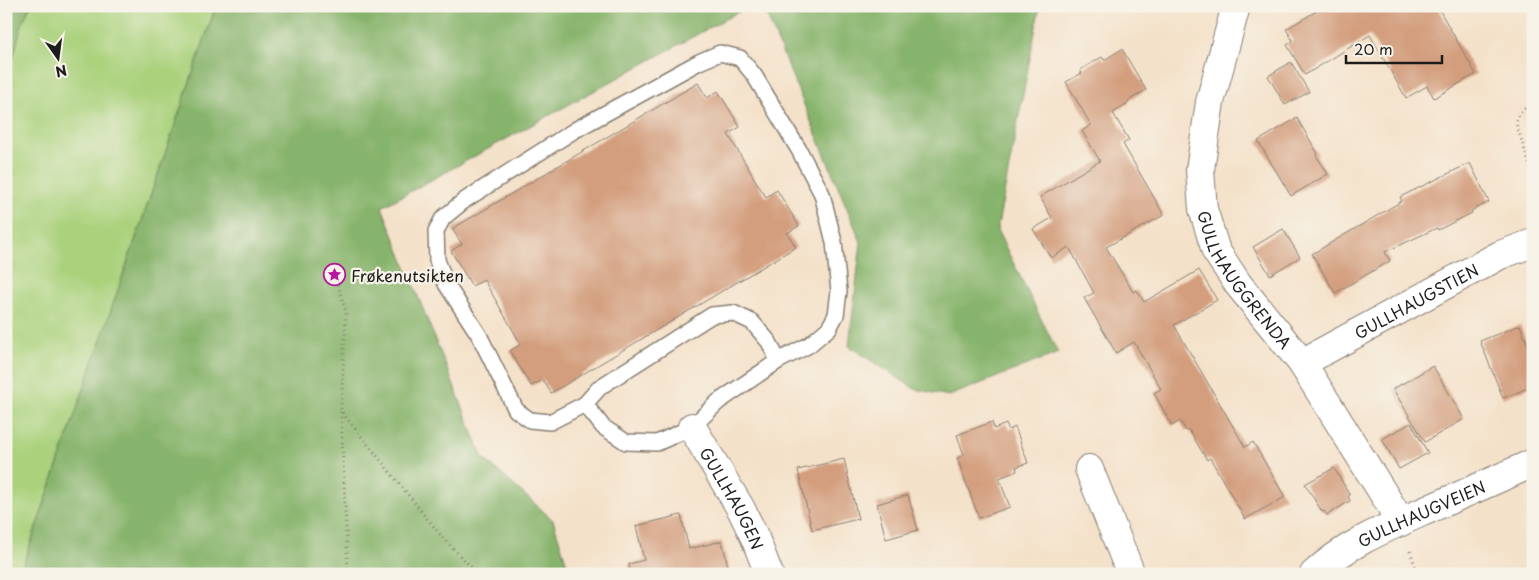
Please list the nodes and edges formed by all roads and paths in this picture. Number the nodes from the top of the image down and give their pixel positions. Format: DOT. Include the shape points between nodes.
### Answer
graph roads {
  1 [pos="1236,6"];
  2 [pos="1533,102"];
  3 [pos="1533,176"];
  4 [pos="1533,243"];
  5 [pos="335,275"];
  6 [pos="778,361"];
  7 [pos="1302,363"];
  8 [pos="585,404"];
  9 [pos="341,411"];
  10 [pos="692,427"];
  11 [pos="1533,463"];
  12 [pos="1089,469"];
  13 [pos="1401,522"];
  14 [pos="348,574"];
  15 [pos="478,574"];
  16 [pos="768,574"];
  17 [pos="1131,574"];
  18 [pos="1314,574"];
  1 -- 7 [label="street, GULLHAUGGRENDA" via="1210,102 1200,170 1203,209 1216,251 1238,284"];
  2 -- 3 [label="path" via="1519,114 1516,123"];
  4 -- 7 [label="street, GULLHAUGSTIEN" via="1500,255"];
  5 -- 9 [label="path" via="346,312"];
  6 -- 8 [label="lane" via="769,342 752,322 733,313 712,315 600,387"];
  6 -- 8 [label="lane" via="809,345 829,328 836,315 839,291 834,242 822,194 754,75 740,58 720,53 575,130 465,200 443,218 436,231 437,260 446,284 479,335 516,410 530,420 550,422"];
  6 -- 10 [label="lane" via="718,402"];
  7 -- 13 [label="street, GULLHAUGGRENDA"];
  8 -- 10 [label="lane" via="603,427 626,442 657,443"];
  9 -- 14 [label="path"];
  9 -- 15 [label="path" via="442,536"];
  10 -- 16 [label="street, GULLHAUGEN" via="741,509"];
  11 -- 13 [label="street, GULLHAUGVEIEN"];
  12 -- 17 [label="street"];
  13 -- 18 [label="street, GULLHAUGVEIEN" via="1356,543"];
}
